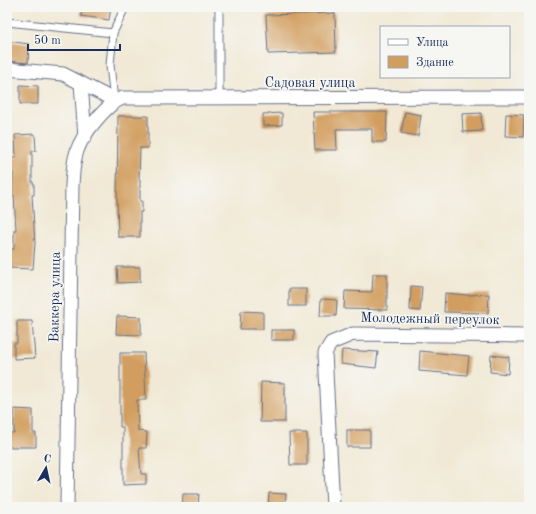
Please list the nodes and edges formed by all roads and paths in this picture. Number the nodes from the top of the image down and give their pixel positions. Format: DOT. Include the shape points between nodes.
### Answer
graph roads {
  1 [pos="124,7"];
  2 [pos="219,7"];
  3 [pos="7,22"];
  4 [pos="113,33"];
  5 [pos="7,69"];
  6 [pos="81,83"];
  7 [pos="219,98"];
  8 [pos="529,98"];
  9 [pos="114,100"];
  10 [pos="85,137"];
  11 [pos="529,336"];
  12 [pos="67,507"];
  13 [pos="333,507"];
  1 -- 4 [label="lane"];
  2 -- 7 [label="lane"];
  3 -- 4 [label="lane"];
  4 -- 9 [label="lane" via="110,65"];
  5 -- 6 [label="street" via="63,74"];
  6 -- 9 [label="street"];
  6 -- 10 [label="street"];
  7 -- 8 [label="street, Садовая улица"];
  7 -- 9 [label="street, Садовая улица"];
  9 -- 10 [label="street, Ваккера улица" via="103,110"];
  10 -- 12 [label="street, Ваккера улица" via="77,148 72,185"];
  11 -- 13 [label="street, Молодежный переулок" via="353,334 331,342 325,353"];
}
